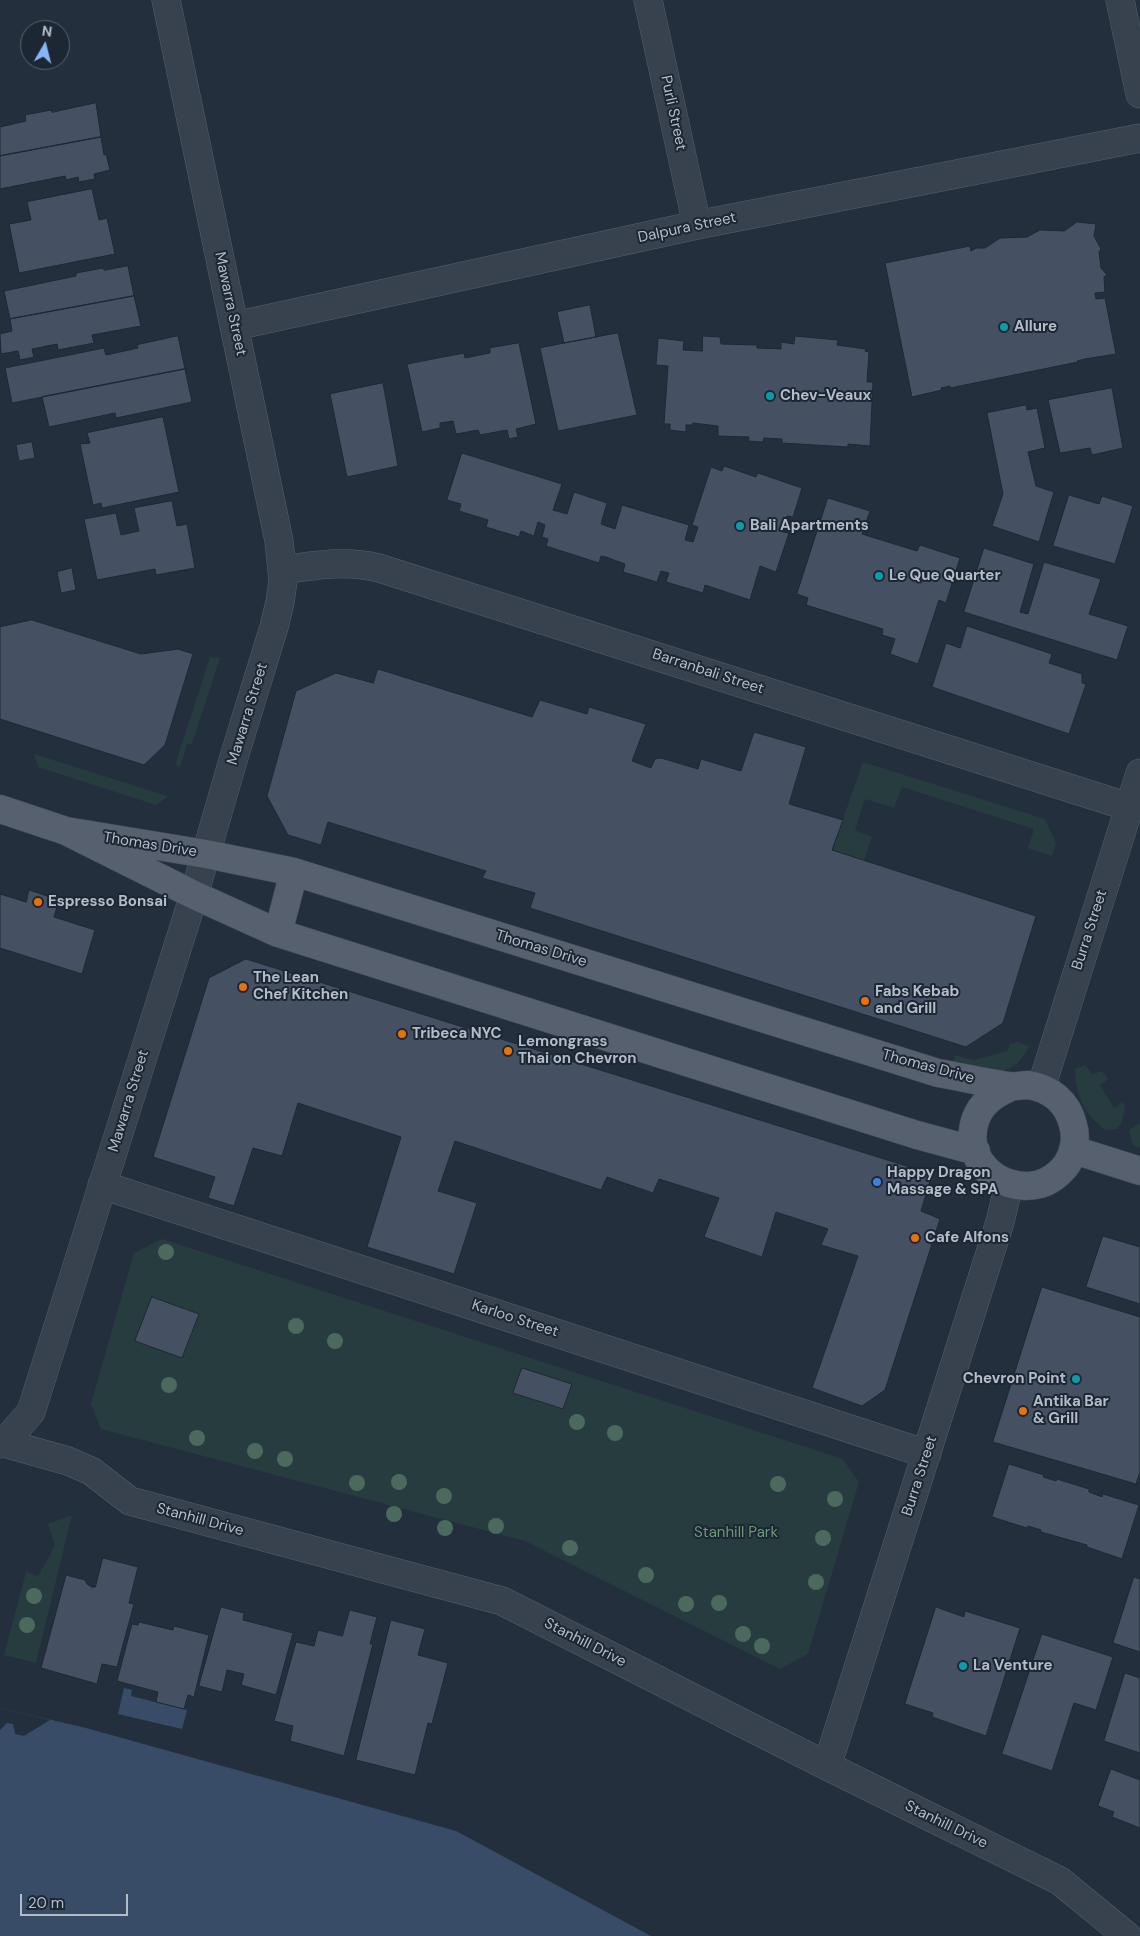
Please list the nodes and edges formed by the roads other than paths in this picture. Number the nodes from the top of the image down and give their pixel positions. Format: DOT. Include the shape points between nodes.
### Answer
graph roads {
  1 [pos="166,0"];
  2 [pos="648,0"];
  3 [pos="1120,0"];
  4 [pos="1140,94"];
  5 [pos="1140,138"];
  6 [pos="697,225"];
  7 [pos="235,326"];
  8 [pos="283,570"];
  9 [pos="1140,773"];
  10 [pos="1129,806"];
  11 [pos="0,809"];
  12 [pos="66,831"];
  13 [pos="206,854"];
  14 [pos="294,872"];
  15 [pos="194,895"];
  16 [pos="278,933"];
  17 [pos="1011,1087"];
  18 [pos="1041,1088"];
  19 [pos="1074,1150"];
  20 [pos="976,1151"];
  21 [pos="1140,1171"];
  22 [pos="1009,1184"];
  23 [pos="102,1185"];
  24 [pos="32,1412"];
  25 [pos="2,1443"];
  26 [pos="927,1454"];
  27 [pos="827,1766"];
  28 [pos="1127,1936"];
  1 -- 7 [label="street, Mawarra Street"];
  2 -- 6 [label="street, Purli Street"];
  3 -- 4 [label="street"];
  5 -- 6 [label="street, Dalpura Street"];
  6 -- 7 [label="street, Dalpura Street"];
  7 -- 8 [label="street, Mawarra Street"];
  8 -- 10 [label="street, Barranbali Street" via="341,563 379,568"];
  8 -- 13 [label="street, Mawarra Street" via="276,621"];
  9 -- 10 [label="street, Burra Street"];
  10 -- 18 [label="street, Burra Street"];
  11 -- 12 [label="main road, Thomas Drive"];
  12 -- 13 [label="main road, Thomas Drive"];
  12 -- 15 [label="main road, Thomas Drive"];
  13 -- 14 [label="main road, Thomas Drive"];
  13 -- 15 [label="street, Mawarra Street"];
  14 -- 16 [label="main road"];
  14 -- 17 [label="main road, Thomas Drive" via="938,1073"];
  15 -- 16 [label="main road, Thomas Drive"];
  15 -- 23 [label="street, Mawarra Street"];
  16 -- 20 [label="main road, Thomas Drive"];
  17 -- 18 [label="main road, Thomas Drive"];
  17 -- 20 [label="main road, Thomas Drive" via="996,1093 976,1118 973,1135"];
  18 -- 19 [label="main road, Thomas Drive" via="1059,1099 1071,1117 1075,1133"];
  19 -- 21 [label="main road"];
  19 -- 22 [label="main road, Thomas Drive" via="1067,1164 1041,1184 1025,1187"];
  20 -- 22 [label="main road, Thomas Drive" via="988,1172"];
  22 -- 26 [label="street, Burra Street"];
  23 -- 24 [label="street, Mawarra Street"];
  23 -- 26 [label="street, Karloo Street"];
  24 -- 25 [label="street, Stanhill Drive"];
  25 -- 27 [label="street, Stanhill Drive" via="92,1471 130,1501 502,1601"];
  26 -- 27 [label="street, Burra Street"];
  27 -- 28 [label="street, Stanhill Drive" via="1060,1881"];
}
